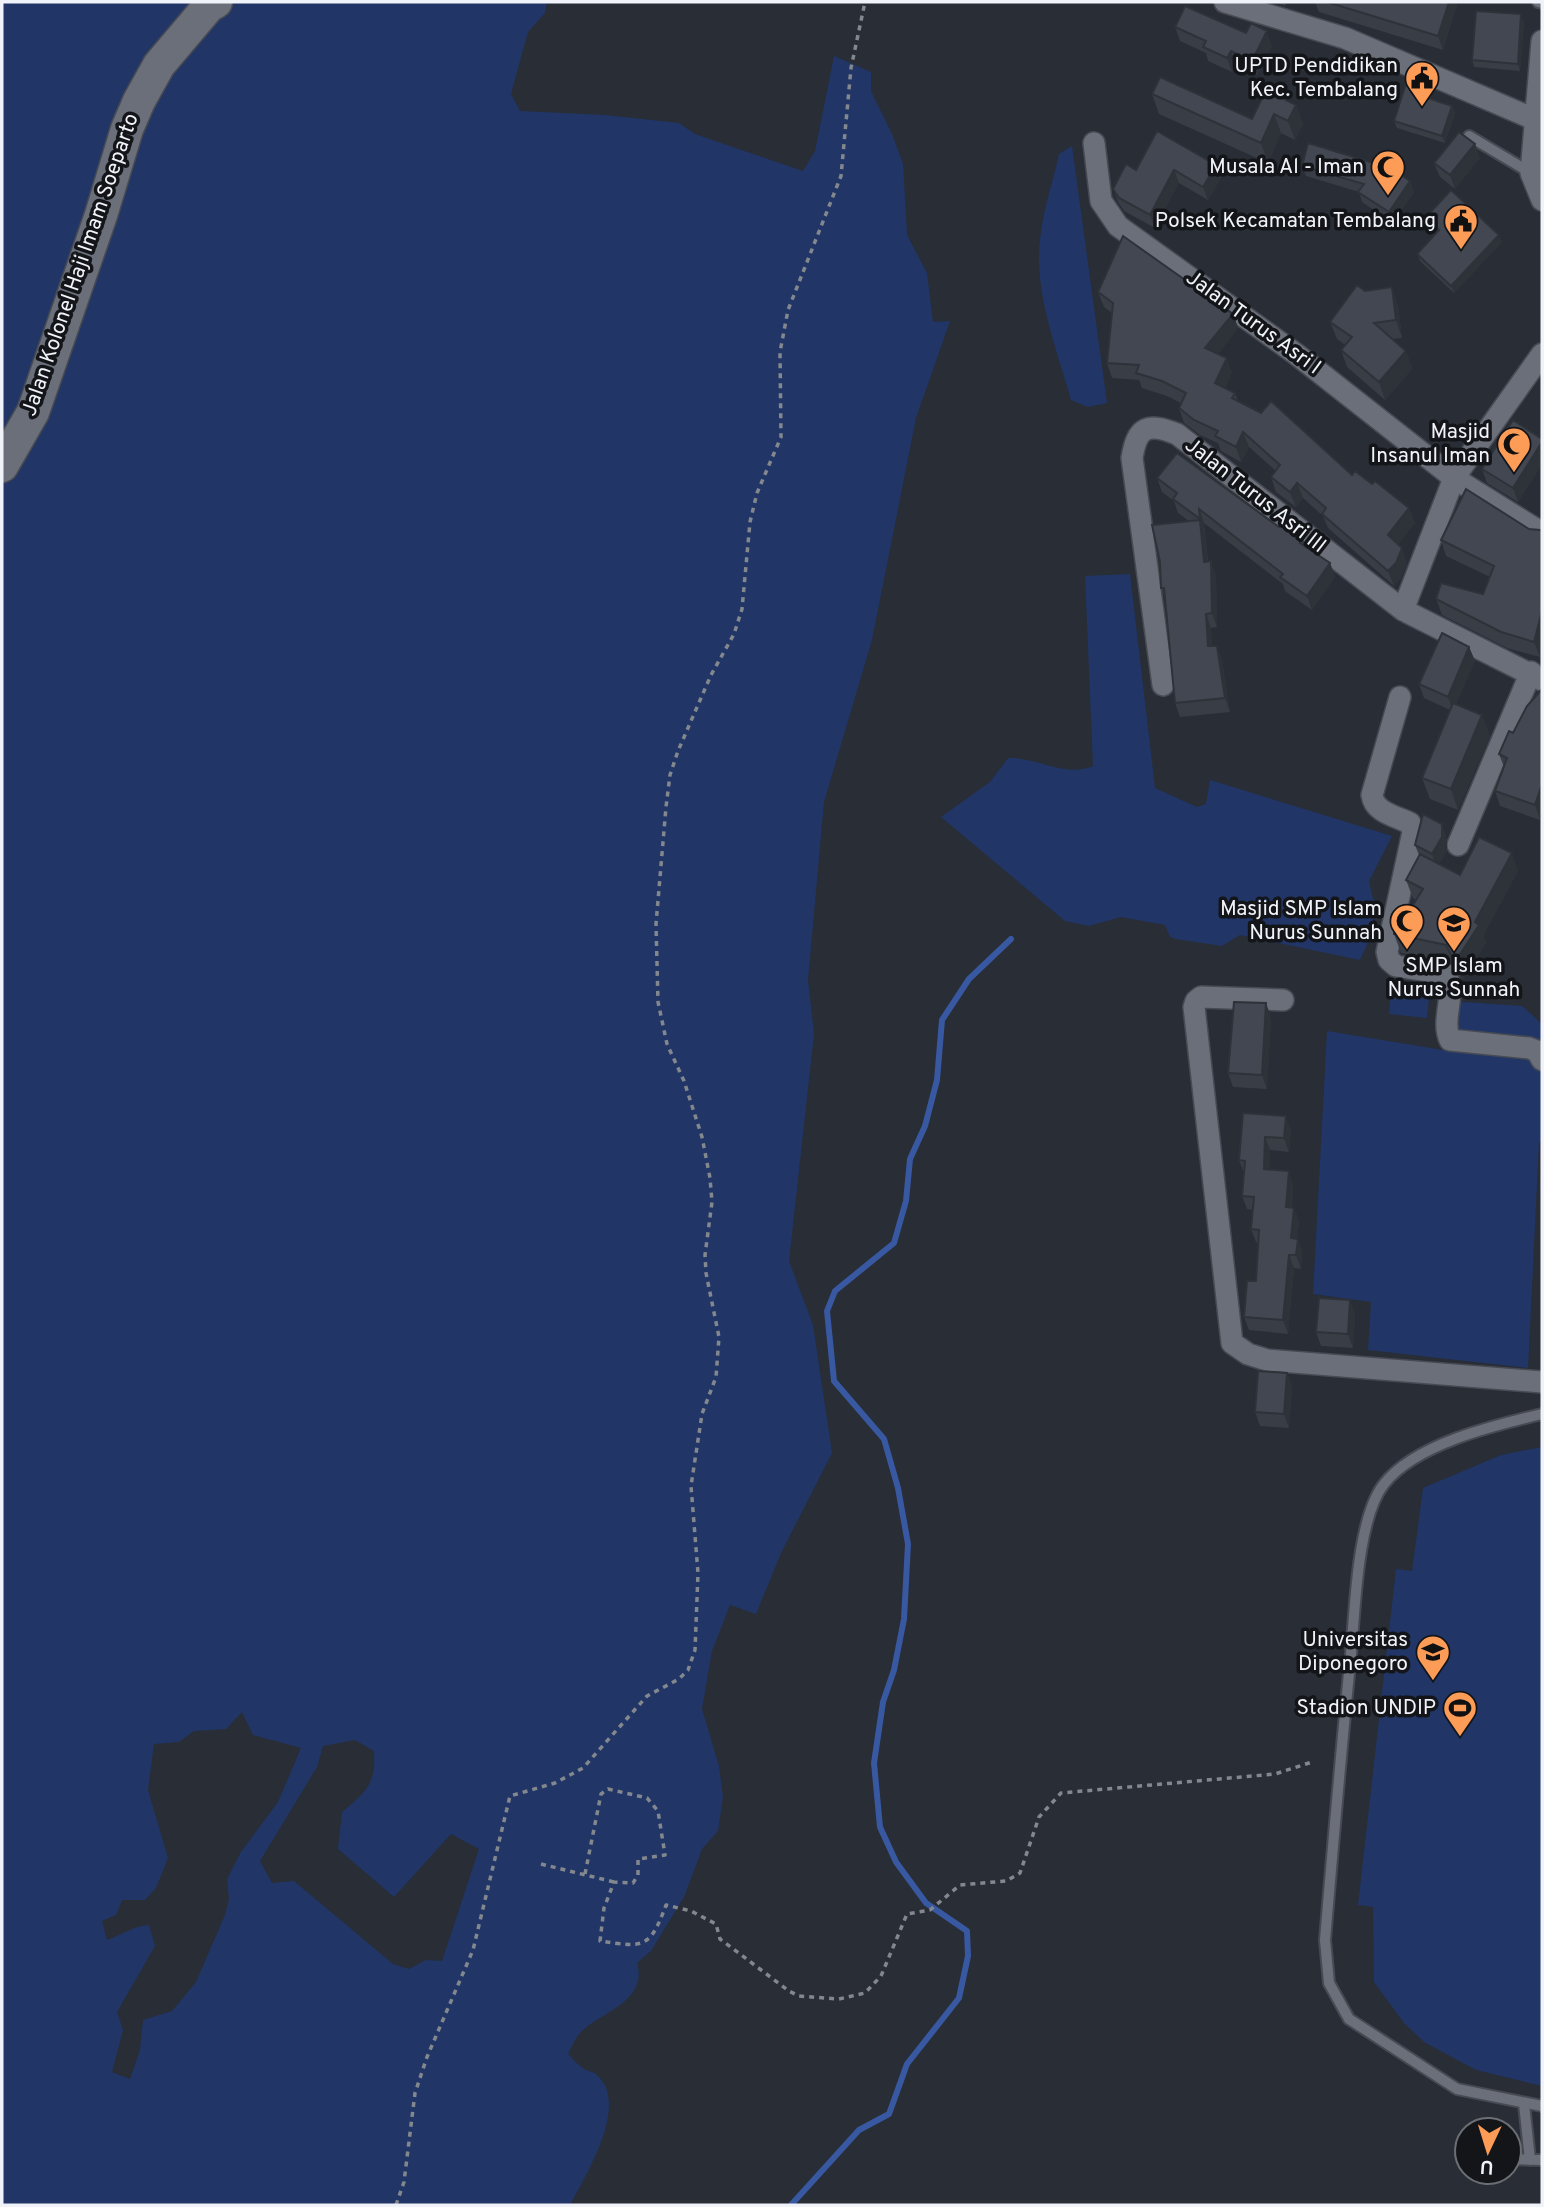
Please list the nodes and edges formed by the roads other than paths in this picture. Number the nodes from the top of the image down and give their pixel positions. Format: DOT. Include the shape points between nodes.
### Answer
graph roads {
  1 [pos="216,2"];
  2 [pos="1224,2"];
  3 [pos="1542,41"];
  4 [pos="1534,119"];
  5 [pos="1469,136"];
  6 [pos="1094,143"];
  7 [pos="1531,173"];
  8 [pos="1542,200"];
  9 [pos="1542,354"];
  10 [pos="2,466"];
  11 [pos="1454,478"];
  12 [pos="1542,533"];
  13 [pos="1402,610"];
  14 [pos="1536,676"];
  15 [pos="1163,685"];
  16 [pos="1400,697"];
  17 [pos="1458,845"];
  18 [pos="1283,1000"];
  19 [pos="1542,1060"];
  20 [pos="1542,1382"];
  21 [pos="1542,1415"];
  22 [pos="1524,2104"];
  23 [pos="1542,2106"];
  24 [pos="1523,2160"];
  25 [pos="1530,2160"];
  26 [pos="1542,2160"];
  1 -- 10 [label="main road, Jalan Kolonel Haji Imam Soeparto" via="159,65 139,101 33,412"];
  2 -- 4 [label="street" via="1345,38"];
  3 -- 4 [label="street"];
  4 -- 7 [label="street"];
  5 -- 7 [label="lane"];
  6 -- 11 [label="street, Jalan Turus Asri I" via="1101,201 1118,226 1296,354"];
  7 -- 8 [label="street"];
  9 -- 11 [label="street"];
  11 -- 12 [label="street, Jalan Turus Asri I"];
  11 -- 13 [label="street"];
  13 -- 14 [label="street"];
  13 -- 15 [label="street, Jalan Turus Asri III" via="1177,434 1150,428 1135,440 1132,458"];
  14 -- 17 [label="street"];
  16 -- 19 [label="street" via="1372,794 1379,809 1409,823 1413,832 1389,960 1396,966 1445,974 1450,981 1446,1031 1450,1040 1529,1048"];
  18 -- 20 [label="street" via="1201,997 1195,1007 1233,1343 1267,1360"];
  21 -- 22 [label="lane" via="1482,1430 1429,1451 1398,1470 1383,1485 1374,1504 1358,1584 1325,1940 1329,1983 1349,2019 1457,2089"];
  22 -- 23 [label="lane"];
  22 -- 25 [label="lane"];
  24 -- 25 [label="lane"];
  25 -- 26 [label="lane"];
}
